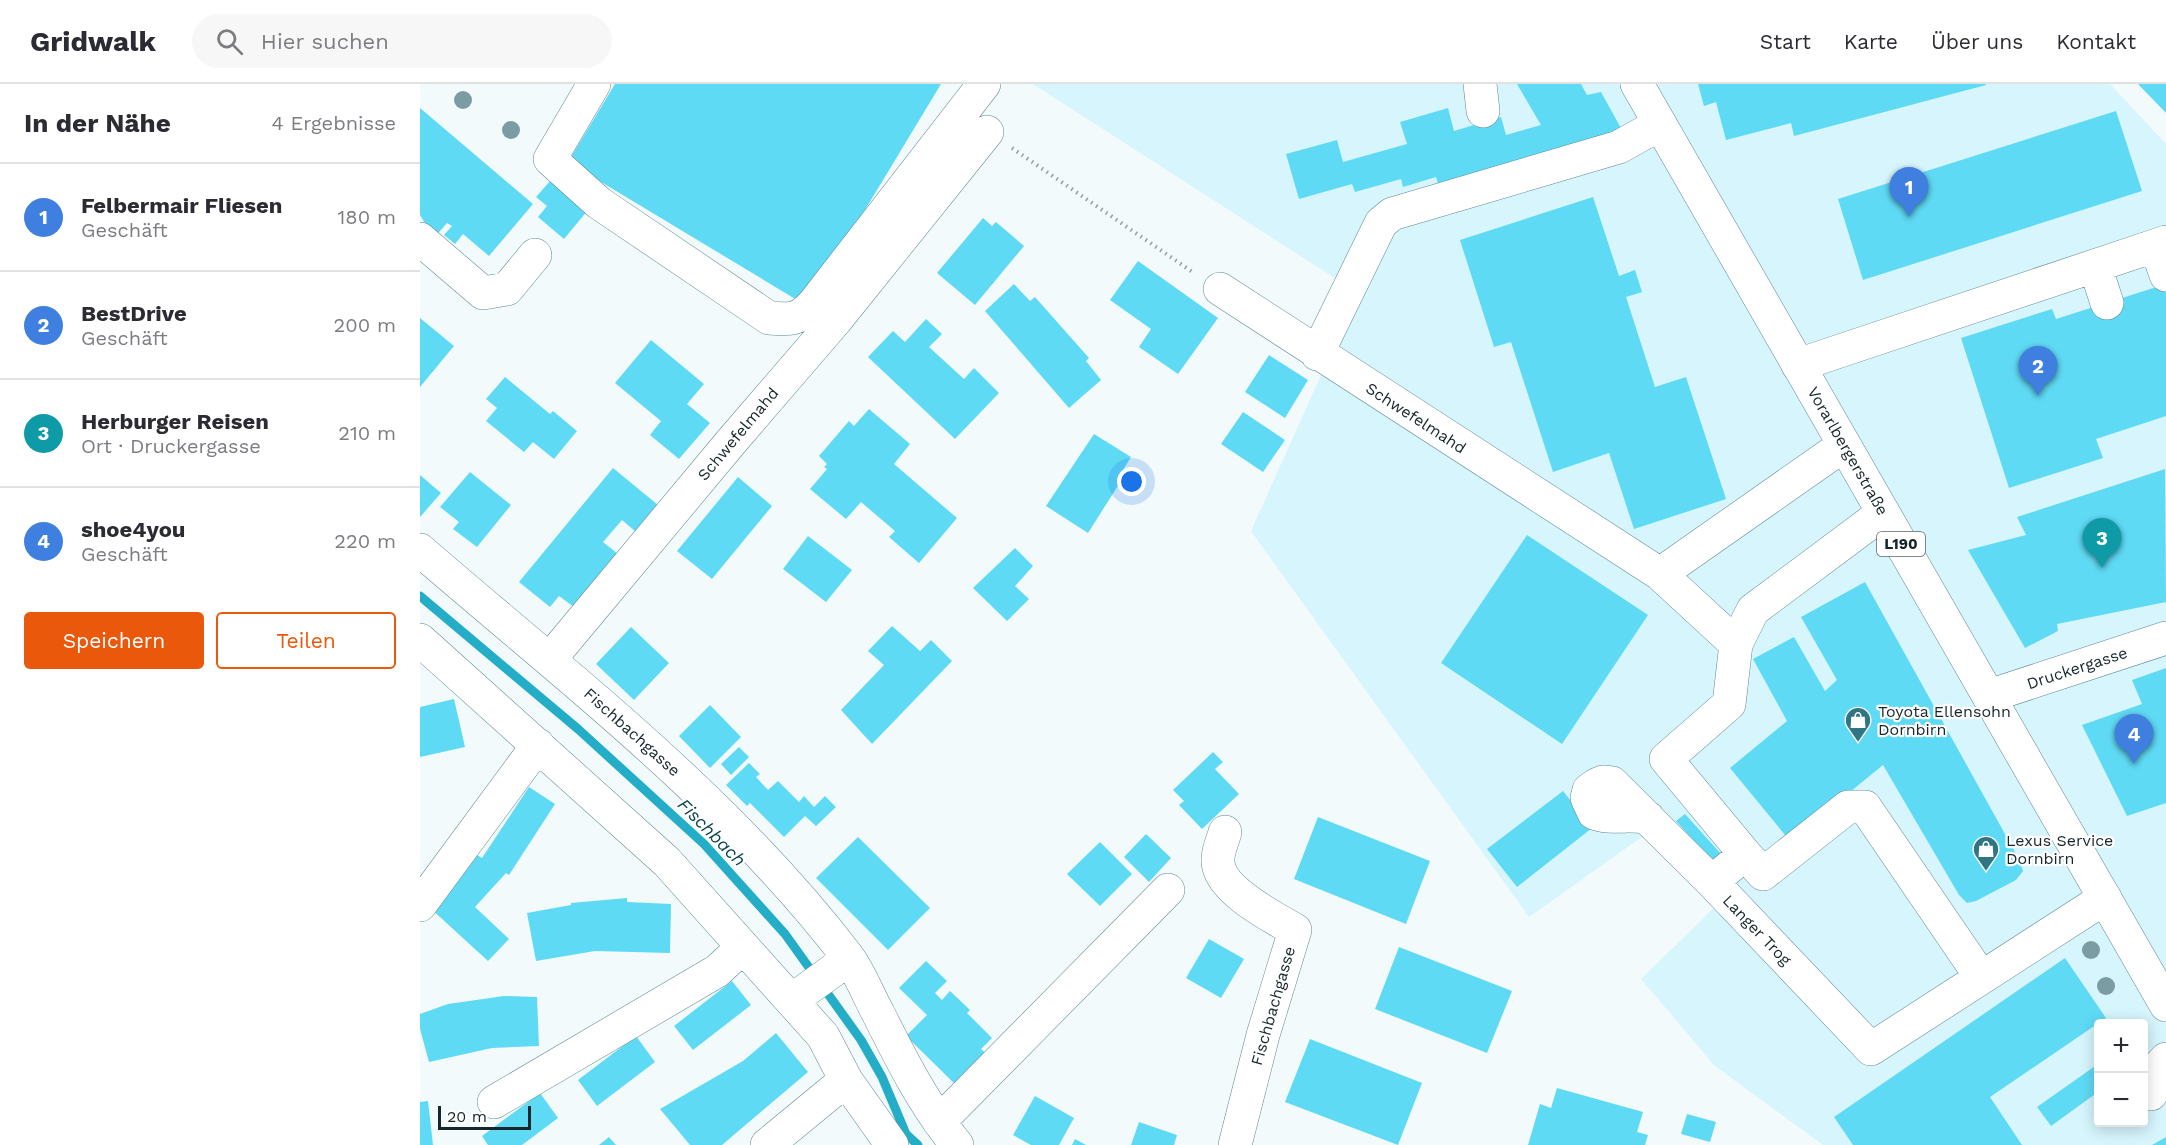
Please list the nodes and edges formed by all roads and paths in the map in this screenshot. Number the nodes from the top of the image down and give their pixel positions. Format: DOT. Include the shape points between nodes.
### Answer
graph roads {
  1 [pos="594,84"];
  2 [pos="984,84"];
  3 [pos="1637,84"];
  4 [pos="1660,124"];
  5 [pos="987,132"];
  6 [pos="420,239"];
  7 [pos="2163,254"];
  8 [pos="535,255"];
  9 [pos="2095,266"];
  10 [pos="1220,289"];
  11 [pos="2107,303"];
  12 [pos="1317,354"];
  13 [pos="1798,365"];
  14 [pos="1844,445"];
  15 [pos="1883,513"];
  16 [pos="420,550"];
  17 [pos="1660,574"];
  18 [pos="2166,638"];
  19 [pos="420,640"];
  20 [pos="1736,644"];
  21 [pos="550,659"];
  22 [pos="1989,696"];
  23 [pos="538,745"];
  24 [pos="1648,819"];
  25 [pos="1225,832"];
  26 [pos="1744,854"];
  27 [pos="1712,882"];
  28 [pos="1168,890"];
  29 [pos="2105,898"];
  30 [pos="420,905"];
  31 [pos="743,947"];
  32 [pos="843,963"];
  33 [pos="1981,977"];
  34 [pos="800,994"];
  35 [pos="2166,1005"];
  36 [pos="2166,1059"];
  37 [pos="846,1080"];
  38 [pos="2151,1094"];
  39 [pos="494,1102"];
  40 [pos="948,1134"];
  41 [pos="767,1145"];
  42 [pos="892,1145"];
  43 [pos="1235,1145"];
  1 -- 2 [label="street" via="550,159 599,203 769,318 787,320 805,314"];
  3 -- 4 [label="street, Vorarlbergerstraße / L190"];
  4 -- 12 [label="street" via="1619,147 1392,213 1381,223"];
  4 -- 13 [label="street, Vorarlbergerstraße / L190"];
  5 -- 10 [label="path"];
  5 -- 21 [label="street, Schwefelmahd" via="927,210"];
  6 -- 8 [label="street" via="483,294 507,289"];
  7 -- 9 [label="street"];
  9 -- 11 [label="street"];
  9 -- 13 [label="street"];
  10 -- 12 [label="street, Schwefelmahd"];
  12 -- 17 [label="street, Schwefelmahd"];
  13 -- 14 [label="street, Vorarlbergerstraße / L190"];
  14 -- 15 [label="street, Vorarlbergerstraße / L190"];
  14 -- 17 [label="street"];
  15 -- 20 [label="street" via="1753,610"];
  15 -- 22 [label="street, Vorarlbergerstraße / L190"];
  16 -- 21 [label="street, Fischbachgasse"];
  17 -- 20 [label="street"];
  18 -- 22 [label="street, Druckergasse"];
  19 -- 23 [label="street"];
  20 -- 26 [label="street" via="1729,704 1666,759"];
  21 -- 32 [label="street, Fischbachgasse" via="659,753 762,854"];
  22 -- 29 [label="street, Vorarlbergerstraße / L190"];
  23 -- 30 [label="street"];
  23 -- 31 [label="street" via="667,862"];
  24 -- 27 [label="street"];
  25 -- 43 [label="street, Fischbachgasse" via="1217,860 1222,874 1252,904 1295,930"];
  26 -- 27 [label="street, Langer Trog"];
  26 -- 33 [label="street" via="1762,874 1848,807 1865,807"];
  27 -- 33 [label="street, Langer Trog" via="1871,1049"];
  28 -- 40 [label="street"];
  29 -- 33 [label="street, Langer Trog"];
  29 -- 35 [label="street, Vorarlbergerstraße / L190"];
  31 -- 34 [label="street"];
  31 -- 39 [label="street" via="717,971"];
  32 -- 34 [label="street"];
  32 -- 40 [label="street, Fischbachgasse"];
  34 -- 37 [label="street"];
  36 -- 38 [label="street" via="2155,1071"];
  37 -- 41 [label="street"];
  37 -- 42 [label="street"];
}
